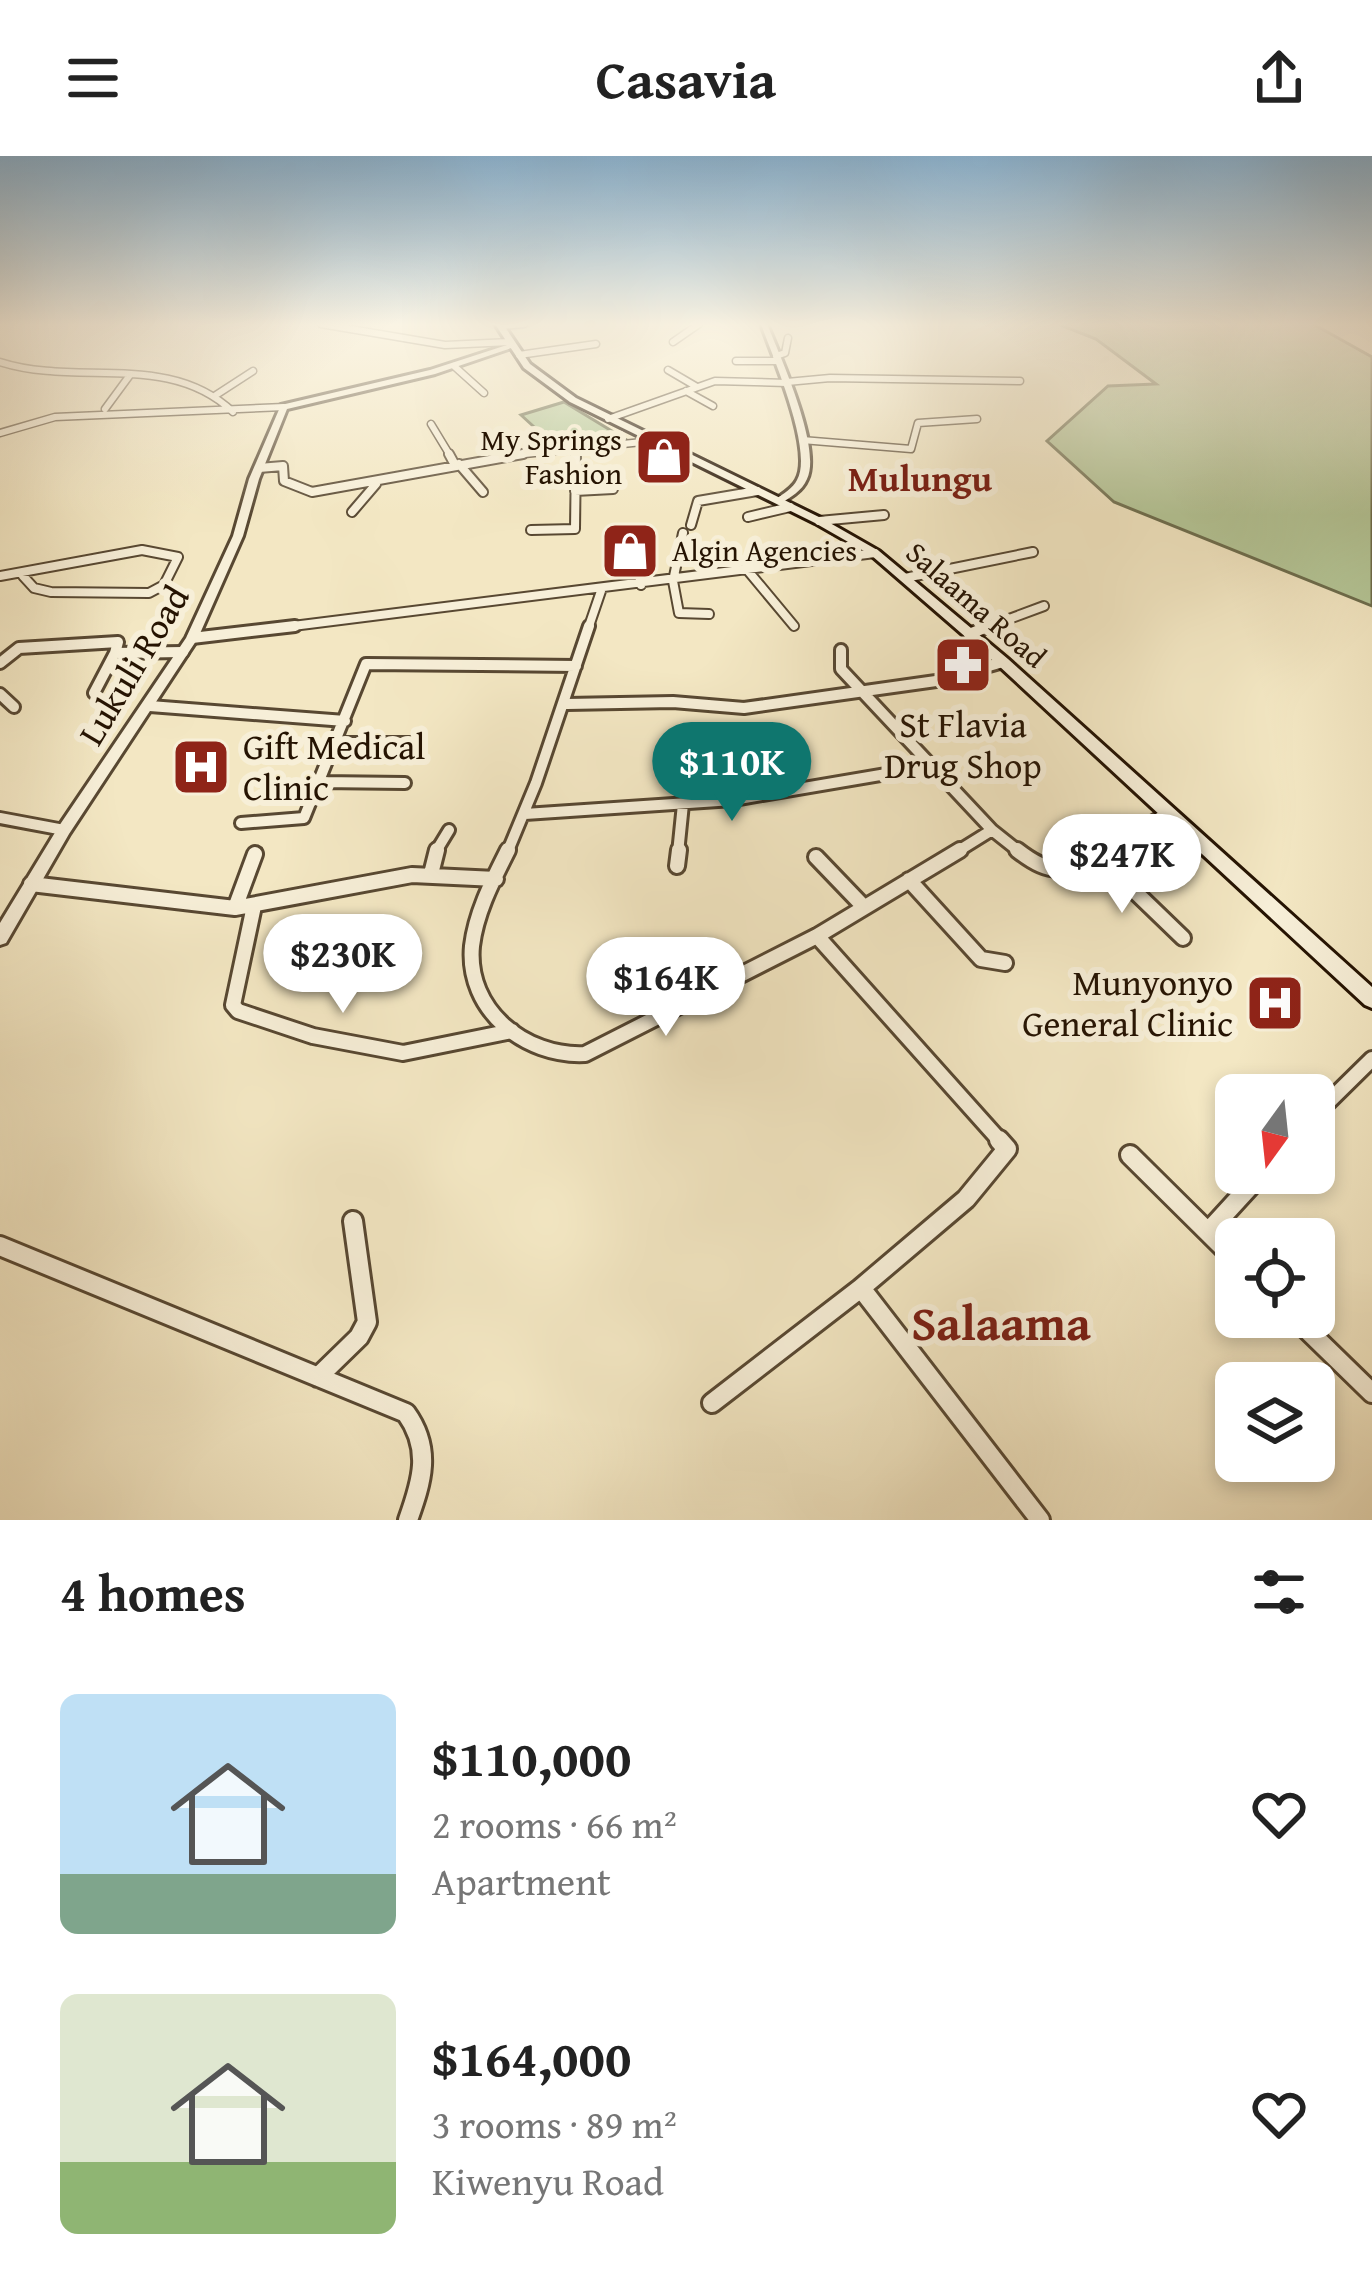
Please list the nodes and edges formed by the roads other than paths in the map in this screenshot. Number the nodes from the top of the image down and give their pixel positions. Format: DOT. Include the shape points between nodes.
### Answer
graph roads {
  1 [pos="121,388"];
  2 [pos="200,388"];
  3 [pos="227,388"];
  4 [pos="364,388"];
  5 [pos="477,388"];
  6 [pos="555,388"];
  7 [pos="695,388"];
  8 [pos="788,388"];
  9 [pos="686,391"];
  10 [pos="484,394"];
  11 [pos="216,395"];
  12 [pos="713,406"];
  13 [pos="284,407"];
  14 [pos="105,409"];
  15 [pos="233,412"];
  16 [pos="608,419"];
  17 [pos="976,419"];
  18 [pos="431,424"];
  19 [pos="0,433"];
  20 [pos="652,440"];
  21 [pos="802,440"];
  22 [pos="576,447"];
  23 [pos="457,464"];
  24 [pos="259,468"];
  25 [pos="376,483"];
  26 [pos="613,489"];
  27 [pos="575,491"];
  28 [pos="757,491"];
  29 [pos="483,492"];
  30 [pos="784,504"];
  31 [pos="352,512"];
  32 [pos="884,514"];
  33 [pos="748,517"];
  34 [pos="819,520"];
  35 [pos="531,530"];
  36 [pos="1033,552"];
  37 [pos="874,554"];
  38 [pos="634,556"];
  39 [pos="749,572"];
  40 [pos="0,576"];
  41 [pos="23,576"];
  42 [pos="904,578"];
  43 [pos="673,581"];
  44 [pos="641,586"];
  45 [pos="601,591"];
  46 [pos="1044,606"];
  47 [pos="710,614"];
  48 [pos="309,624"];
  49 [pos="794,626"];
  50 [pos="969,634"];
  51 [pos="192,638"];
  52 [pos="317,643"];
  53 [pos="841,650"];
  54 [pos="183,652"];
  55 [pos="115,653"];
  56 [pos="1003,662"];
  57 [pos="0,663"];
  58 [pos="576,666"];
  59 [pos="865,691"];
  60 [pos="94,693"];
  61 [pos="0,694"];
  62 [pos="567,704"];
  63 [pos="14,706"];
  64 [pos="150,706"];
  65 [pos="345,721"];
  66 [pos="336,743"];
  67 [pos="413,743"];
  68 [pos="933,766"];
  69 [pos="320,782"];
  70 [pos="405,784"];
  71 [pos="683,804"];
  72 [pos="1169,812"];
  73 [pos="525,814"];
  74 [pos="0,818"];
  75 [pos="241,823"];
  76 [pos="64,830"];
  77 [pos="449,830"];
  78 [pos="992,830"];
  79 [pos="255,854"];
  80 [pos="1098,856"];
  81 [pos="816,857"];
  82 [pos="677,866"];
  83 [pos="431,874"];
  84 [pos="496,879"];
  85 [pos="909,880"];
  86 [pos="31,884"];
  87 [pos="254,906"];
  88 [pos="864,907"];
  89 [pos="235,908"];
  90 [pos="817,936"];
  91 [pos="0,938"];
  92 [pos="1183,938"];
  93 [pos="1005,963"];
  94 [pos="1372,999"];
  95 [pos="512,1031"];
  96 [pos="1372,1059"];
  97 [pos="1335,1095"];
  98 [pos="1130,1155"];
  99 [pos="1243,1194"];
  100 [pos="352,1220"];
  101 [pos="1208,1232"];
  102 [pos="1215,1239"];
  103 [pos="0,1246"];
  104 [pos="861,1288"];
  105 [pos="1315,1338"];
  106 [pos="318,1377"];
  107 [pos="1372,1394"];
  108 [pos="712,1403"];
  109 [pos="408,1520"];
  110 [pos="1040,1520"];
  1 -- 14 [label="street"];
  2 -- 11 [label="street"];
  3 -- 11 [label="street"];
  4 -- 13 [label="street"];
  5 -- 10 [label="street"];
  6 -- 16 [label="main road, Salaama Road"];
  7 -- 9 [label="street"];
  8 -- 21 [label="street"];
  9 -- 12 [label="street"];
  9 -- 16 [label="street"];
  11 -- 15 [label="street"];
  13 -- 15 [label="street"];
  13 -- 24 [label="street, Lukuli Road"];
  15 -- 19 [label="street" via="56,417"];
  16 -- 20 [label="main road, Salaama Road"];
  17 -- 21 [label="street" via="918,423 911,449"];
  18 -- 23 [label="street"];
  20 -- 22 [label="street"];
  20 -- 28 [label="main road, Salaama Road"];
  21 -- 30 [label="street" via="804,477"];
  22 -- 23 [label="street"];
  22 -- 27 [label="street"];
  23 -- 25 [label="street"];
  23 -- 29 [label="street"];
  24 -- 25 [label="street" via="283,466 284,482 312,492"];
  24 -- 51 [label="street, Lukuli Road"];
  25 -- 31 [label="street"];
  26 -- 27 [label="street"];
  27 -- 35 [label="street" via="575,529"];
  28 -- 30 [label="main road, Salaama Road"];
  28 -- 43 [label="street" via="698,500"];
  30 -- 33 [label="street"];
  30 -- 34 [label="main road, Salaama Road"];
  32 -- 34 [label="street"];
  34 -- 37 [label="main road, Salaama Road"];
  36 -- 42 [label="street"];
  37 -- 39 [label="street"];
  37 -- 42 [label="main road, Salaama Road"];
  38 -- 44 [label="street"];
  39 -- 43 [label="street"];
  39 -- 49 [label="street"];
  40 -- 41 [label="street"];
  41 -- 41 [label="street" via="42,590 149,593 164,585 178,557 115,554"];
  42 -- 50 [label="main road, Salaama Road"];
  43 -- 44 [label="street"];
  43 -- 47 [label="street" via="679,613"];
  44 -- 45 [label="street"];
  45 -- 48 [label="street"];
  45 -- 58 [label="street"];
  46 -- 50 [label="street"];
  48 -- 51 [label="street"];
  48 -- 52 [label="street"];
  50 -- 56 [label="main road, Salaama Road"];
  51 -- 54 [label="street, Lukuli Road"];
  53 -- 59 [label="street" via="842,669"];
  54 -- 55 [label="street"];
  54 -- 64 [label="street, Lukuli Road"];
  55 -- 57 [label="street" via="120,642 19,648"];
  55 -- 60 [label="street"];
  56 -- 59 [label="street"];
  56 -- 72 [label="main road, Salaama Road"];
  58 -- 62 [label="street"];
  58 -- 65 [label="street" via="366,664"];
  59 -- 62 [label="street" via="739,709"];
  59 -- 68 [label="street"];
  61 -- 63 [label="street"];
  62 -- 73 [label="street"];
  64 -- 65 [label="street"];
  64 -- 76 [label="street, Lukuli Road"];
  65 -- 66 [label="street"];
  66 -- 67 [label="street"];
  66 -- 69 [label="street"];
  68 -- 71 [label="street"];
  68 -- 78 [label="street"];
  69 -- 70 [label="street"];
  69 -- 75 [label="street" via="301,820"];
  71 -- 73 [label="street"];
  71 -- 82 [label="street"];
  72 -- 80 [label="street"];
  72 -- 94 [label="main road, Salaama Road"];
  73 -- 84 [label="street"];
  74 -- 76 [label="street"];
  76 -- 86 [label="street, Lukuli Road"];
  77 -- 83 [label="street" via="430,860"];
  78 -- 80 [label="street" via="1052,872"];
  78 -- 85 [label="street"];
  79 -- 89 [label="street"];
  80 -- 92 [label="street"];
  81 -- 88 [label="street"];
  83 -- 84 [label="street"];
  83 -- 87 [label="street"];
  84 -- 95 [label="street" via="472,961 483,995"];
  85 -- 88 [label="street"];
  85 -- 93 [label="street" via="981,958"];
  86 -- 89 [label="street"];
  86 -- 91 [label="street, Lukuli Road"];
  87 -- 89 [label="street"];
  87 -- 95 [label="street" via="238,1011 403,1053"];
  88 -- 90 [label="street"];
  90 -- 95 [label="street" via="585,1054 538,1051"];
  90 -- 104 [label="street" via="1007,1149 985,1180"];
  96 -- 97 [label="street"];
  98 -- 101 [label="street"];
  99 -- 101 [label="street"];
  100 -- 106 [label="street" via="367,1322"];
  101 -- 102 [label="street"];
  103 -- 106 [label="street"];
  104 -- 108 [label="street"];
  104 -- 110 [label="street"];
  105 -- 107 [label="street"];
  106 -- 109 [label="street" via="406,1413 418,1427 428,1459"];
}
